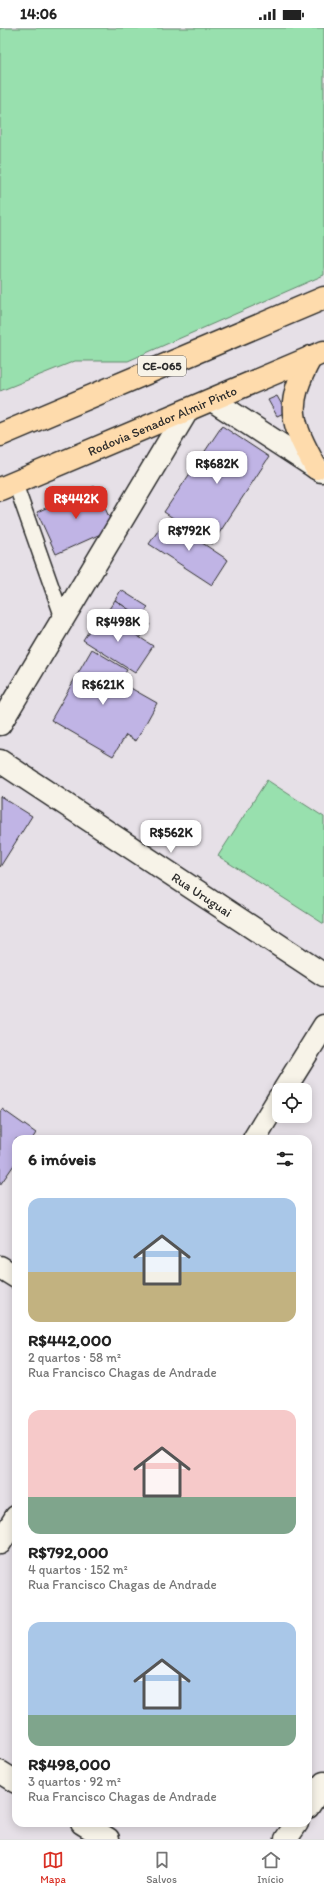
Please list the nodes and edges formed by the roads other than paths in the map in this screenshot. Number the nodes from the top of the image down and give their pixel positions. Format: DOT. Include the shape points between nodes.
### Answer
graph roads {
  1 [pos="324,298"];
  2 [pos="317,355"];
  3 [pos="212,400"];
  4 [pos="187,411"];
  5 [pos="0,435"];
  6 [pos="320,470"];
  7 [pos="8,486"];
  8 [pos="62,619"];
  9 [pos="0,724"];
  10 [pos="0,761"];
  11 [pos="324,975"];
  12 [pos="324,1026"];
  13 [pos="288,1083"];
  14 [pos="272,1109"];
  15 [pos="256,1135"];
  16 [pos="0,1267"];
  17 [pos="12,1275"];
  18 [pos="12,1523"];
  19 [pos="0,1542"];
  20 [pos="0,1772"];
  21 [pos="12,1780"];
  22 [pos="324,1783"];
  23 [pos="312,1801"];
  24 [pos="88,1827"];
  25 [pos="294,1827"];
  26 [pos="108,1839"];
  27 [pos="286,1839"];
  1 -- 5 [label="main road, CE-065"];
  2 -- 3 [label="main road, Rodovia Senador Almir Pinto"];
  2 -- 6 [label="main road" via="298,383 294,408 299,437"];
  3 -- 4 [label="main road, Rodovia Senador Almir Pinto"];
  3 -- 6 [label="street"];
  4 -- 7 [label="main road, Rodovia Senador Almir Pinto"];
  4 -- 8 [label="street"];
  7 -- 8 [label="lane"];
  8 -- 9 [label="street"];
  10 -- 11 [label="street, Rua Uruguai"];
  12 -- 13 [label="street"];
  14 -- 15 [label="street"];
  16 -- 17 [label="street"];
  18 -- 19 [label="street"];
  20 -- 21 [label="street"];
  22 -- 23 [label="street"];
  24 -- 26 [label="street"];
  25 -- 27 [label="street"];
}
